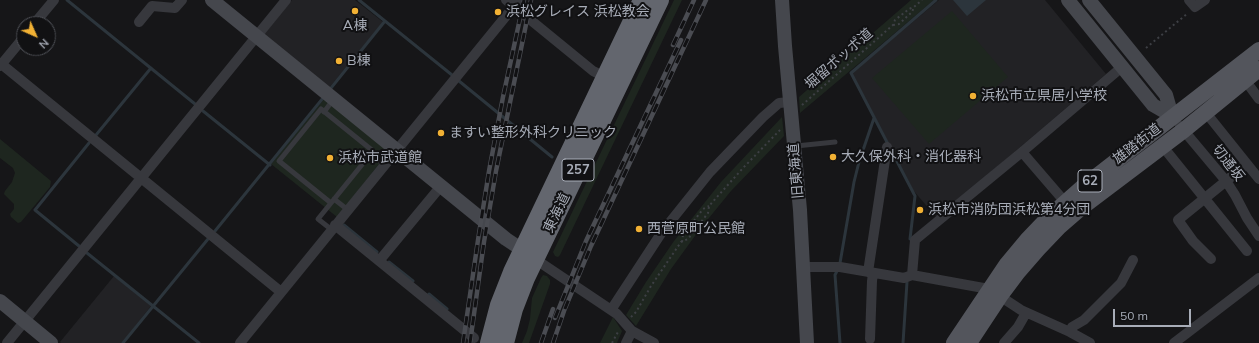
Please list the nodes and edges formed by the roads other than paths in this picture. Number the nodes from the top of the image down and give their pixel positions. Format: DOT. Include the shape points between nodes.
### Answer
graph roads {
  1 [pos="54,0"];
  2 [pos="182,0"];
  3 [pos="212,0"];
  4 [pos="286,0"];
  5 [pos="642,0"];
  6 [pos="660,0"];
  7 [pos="782,0"];
  8 [pos="1068,0"];
  9 [pos="1089,0"];
  10 [pos="1205,0"];
  11 [pos="513,2"];
  12 [pos="1192,4"];
  13 [pos="41,16"];
  14 [pos="139,22"];
  15 [pos="257,36"];
  16 [pos="16,45"];
  17 [pos="1259,50"];
  18 [pos="0,64"];
  19 [pos="1122,67"];
  20 [pos="1259,69"];
  21 [pos="606,77"];
  22 [pos="1245,80"];
  23 [pos="334,99"];
  24 [pos="1259,99"];
  25 [pos="794,105"];
  26 [pos="324,112"];
  27 [pos="1172,116"];
  28 [pos="1211,120"];
  29 [pos="1184,130"];
  30 [pos="835,142"];
  31 [pos="794,146"];
  32 [pos="888,147"];
  33 [pos="397,150"];
  34 [pos="1022,152"];
  35 [pos="1168,153"];
  36 [pos="370,154"];
  37 [pos="1247,164"];
  38 [pos="384,165"];
  39 [pos="141,178"];
  40 [pos="1259,179"];
  41 [pos="1226,181"];
  42 [pos="441,186"];
  43 [pos="1205,198"];
  44 [pos="332,201"];
  45 [pos="1065,202"];
  46 [pos="348,210"];
  47 [pos="334,228"];
  48 [pos="1259,236"];
  49 [pos="1247,251"];
  50 [pos="529,254"];
  51 [pos="1211,259"];
  52 [pos="1133,260"];
  53 [pos="379,261"];
  54 [pos="804,267"];
  55 [pos="871,272"];
  56 [pos="912,275"];
  57 [pos="1259,278"];
  58 [pos="281,292"];
  59 [pos="994,293"];
  60 [pos="0,301"];
  61 [pos="611,310"];
  62 [pos="1026,313"];
  63 [pos="25,322"];
  64 [pos="632,331"];
  65 [pos="1070,332"];
  66 [pos="870,340"];
  67 [pos="485,341"];
  68 [pos="7,343"];
  69 [pos="51,343"];
  70 [pos="240,343"];
  71 [pos="626,343"];
  72 [pos="654,343"];
  73 [pos="807,343"];
  74 [pos="954,343"];
  75 [pos="969,343"];
  76 [pos="1004,343"];
  77 [pos="1090,343"];
  78 [pos="1174,343"];
  1 -- 13 [label="street"];
  2 -- 14 [label="street" via="175,8 152,6"];
  3 -- 15 [label="street"];
  4 -- 15 [label="street"];
  5 -- 21 [label="highway, 東海道 / 257"];
  6 -- 50 [label="highway, 東海道 / 257"];
  7 -- 25 [label="street, 旧東海道"];
  8 -- 19 [label="street"];
  9 -- 27 [label="street" via="1166,95"];
  10 -- 12 [label="street"];
  11 -- 21 [label="street" via="593,71"];
  11 -- 33 [label="street"];
  15 -- 23 [label="street"];
  15 -- 39 [label="street"];
  16 -- 18 [label="street"];
  17 -- 27 [label="main road, 雄踏街道 / 62"];
  18 -- 39 [label="street"];
  19 -- 27 [label="street" via="1153,105"];
  19 -- 34 [label="street"];
  20 -- 22 [label="main road, 雄踏街道 / 62"];
  21 -- 50 [label="highway, 東海道 / 257"];
  22 -- 24 [label="street"];
  22 -- 29 [label="main road, 雄踏街道 / 62"];
  23 -- 26 [label="lane"];
  23 -- 33 [label="street"];
  25 -- 31 [label="street, 旧東海道"];
  25 -- 61 [label="street" via="779,103 710,172 677,211"];
  26 -- 36 [label="lane" via="373,151"];
  26 -- 44 [label="lane" via="321,109 279,161"];
  27 -- 29 [label="street, 切通坂"];
  27 -- 45 [label="main road, 雄踏街道 / 62"];
  28 -- 37 [label="street"];
  29 -- 41 [label="street, 切通坂"];
  29 -- 59 [label="main road, 雄踏街道 / 62" via="1082,207"];
  30 -- 31 [label="lane"];
  31 -- 54 [label="street, 旧東海道"];
  32 -- 55 [label="street"];
  33 -- 38 [label="street"];
  33 -- 42 [label="street"];
  34 -- 45 [label="street"];
  34 -- 56 [label="street" via="915,240"];
  35 -- 43 [label="street"];
  36 -- 38 [label="lane"];
  36 -- 44 [label="lane"];
  37 -- 40 [label="street"];
  37 -- 41 [label="street"];
  38 -- 46 [label="street"];
  39 -- 58 [label="street"];
  39 -- 63 [label="street"];
  41 -- 43 [label="street"];
  41 -- 48 [label="street, 切通坂"];
  42 -- 50 [label="street" via="506,239"];
  42 -- 53 [label="street"];
  43 -- 49 [label="street"];
  43 -- 51 [label="street" via="1178,220 1193,241"];
  44 -- 46 [label="lane"];
  44 -- 47 [label="lane" via="318,219"];
  45 -- 59 [label="main road, 雄踏街道 / 62" via="1007,264"];
  46 -- 47 [label="street"];
  47 -- 53 [label="street"];
  47 -- 58 [label="street"];
  50 -- 61 [label="street"];
  50 -- 67 [label="highway, 東海道 / 257" via="505,288"];
  52 -- 65 [label="street" via="1121,283 1084,320 1072,327"];
  53 -- 67 [label="street"];
  54 -- 55 [label="street" via="840,267"];
  54 -- 73 [label="street, 旧東海道"];
  55 -- 56 [label="street" via="904,278"];
  55 -- 66 [label="street"];
  56 -- 59 [label="street"];
  57 -- 78 [label="street"];
  58 -- 70 [label="street"];
  59 -- 62 [label="street"];
  59 -- 74 [label="main road, 雄踏街道 / 62"];
  59 -- 75 [label="main road, 雄踏街道 / 62"];
  60 -- 63 [label="street"];
  61 -- 64 [label="street"];
  62 -- 65 [label="street"];
  62 -- 76 [label="street"];
  63 -- 68 [label="street"];
  63 -- 69 [label="street"];
  64 -- 71 [label="street"];
  64 -- 72 [label="street"];
  65 -- 77 [label="street"];
}
